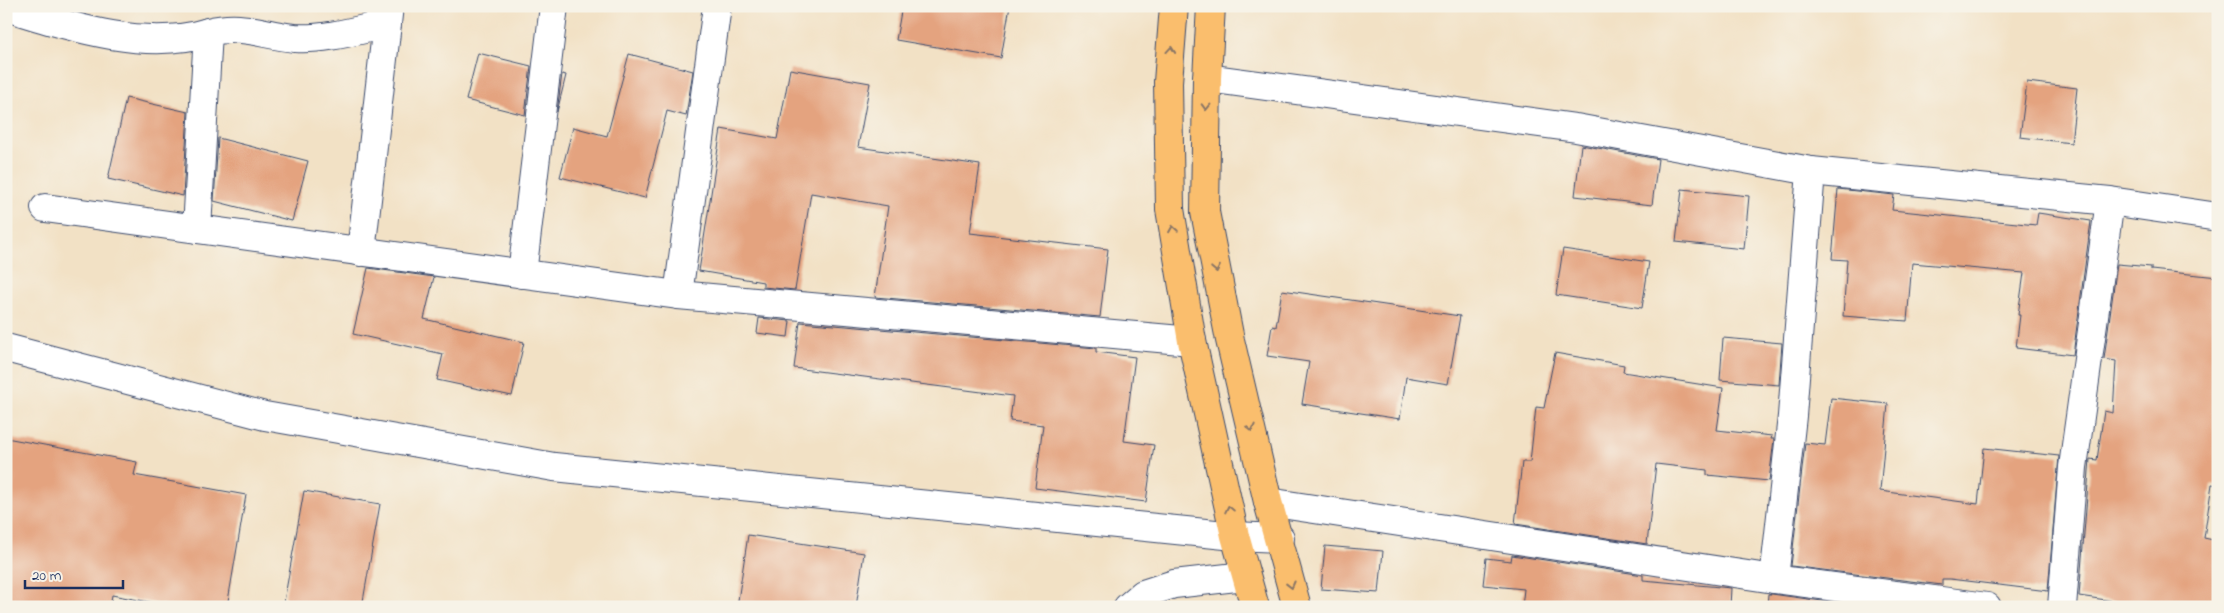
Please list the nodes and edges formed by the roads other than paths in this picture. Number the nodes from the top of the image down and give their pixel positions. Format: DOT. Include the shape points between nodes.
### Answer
graph roads {
  1 [pos="554,6"];
  2 [pos="717,6"];
  3 [pos="1174,6"];
  4 [pos="1212,6"];
  5 [pos="6,7"];
  6 [pos="388,15"];
  7 [pos="208,32"];
  8 [pos="1207,78"];
  9 [pos="1811,170"];
  10 [pos="2110,201"];
  11 [pos="45,208"];
  12 [pos="2218,217"];
  13 [pos="197,229"];
  14 [pos="361,252"];
  15 [pos="522,274"];
  16 [pos="678,295"];
  17 [pos="1192,341"];
  18 [pos="6,348"];
  19 [pos="1268,502"];
  20 [pos="1235,536"];
  21 [pos="1280,538"];
  22 [pos="1245,576"];
  23 [pos="1774,579"];
  24 [pos="1128,607"];
  25 [pos="1254,607"];
  26 [pos="1297,607"];
  27 [pos="1987,607"];
  28 [pos="2062,607"];
  1 -- 15 [label="street"];
  2 -- 16 [label="street"];
  17 -- 3 [label="main road, one-way" via="1170,209 1168,82"];
  4 -- 8 [label="main road"];
  5 -- 7 [label="street" via="72,27 152,40 188,38"];
  6 -- 7 [label="street" via="318,37 297,38 236,27"];
  6 -- 14 [label="street"];
  7 -- 13 [label="street"];
  8 -- 9 [label="street" via="1576,128"];
  8 -- 19 [label="main road, one-way" via="1205,212 1230,340"];
  9 -- 10 [label="street"];
  9 -- 23 [label="street" via="1792,416"];
  10 -- 12 [label="street"];
  10 -- 28 [label="street" via="2073,466"];
  11 -- 13 [label="street"];
  13 -- 14 [label="street"];
  14 -- 15 [label="street"];
  15 -- 16 [label="street"];
  16 -- 17 [label="street"];
  20 -- 17 [label="main road, one-way"];
  18 -- 20 [label="street" via="265,416 554,467"];
  19 -- 21 [label="main road"];
  19 -- 23 [label="street"];
  20 -- 21 [label="street"];
  20 -- 22 [label="main road"];
  21 -- 26 [label="main road, one-way"];
  22 -- 24 [label="street" via="1174,584 1143,594"];
  22 -- 25 [label="main road"];
  23 -- 27 [label="street"];
}
